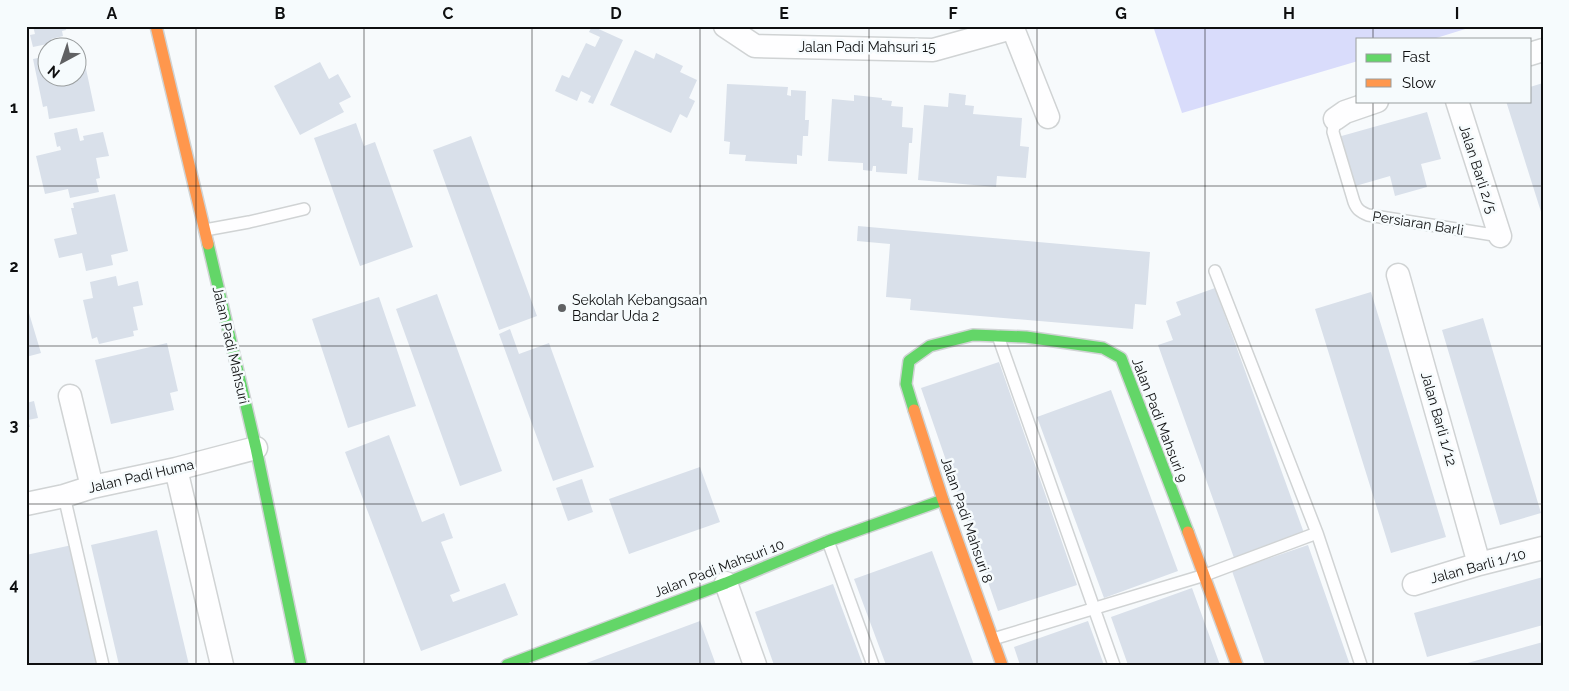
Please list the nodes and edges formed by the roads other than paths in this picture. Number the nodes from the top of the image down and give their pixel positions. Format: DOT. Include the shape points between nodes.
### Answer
graph roads {
  1 [pos="156,26"];
  2 [pos="725,26"];
  3 [pos="1012,27"];
  4 [pos="1374,102"];
  5 [pos="1457,102"];
  6 [pos="1048,117"];
  7 [pos="1335,119"];
  8 [pos="304,210"];
  9 [pos="205,230"];
  10 [pos="1500,236"];
  11 [pos="1215,271"];
  12 [pos="1398,274"];
  13 [pos="998,336"];
  14 [pos="906,384"];
  15 [pos="70,396"];
  16 [pos="256,448"];
  17 [pos="176,469"];
  18 [pos="92,487"];
  19 [pos="64,496"];
  20 [pos="943,500"];
  21 [pos="26,504"];
  22 [pos="1316,533"];
  23 [pos="828,541"];
  24 [pos="1543,548"];
  25 [pos="1479,564"];
  26 [pos="1204,574"];
  27 [pos="726,583"];
  28 [pos="1414,584"];
  29 [pos="1094,608"];
  30 [pos="993,639"];
  31 [pos="103,665"];
  32 [pos="222,665"];
  33 [pos="301,665"];
  34 [pos="506,665"];
  35 [pos="755,665"];
  36 [pos="873,665"];
  37 [pos="1002,665"];
  38 [pos="1114,665"];
  39 [pos="1237,665"];
  40 [pos="1362,665"];
  1 -- 9 [label="street, Jalan Padi Mahsuri"];
  2 -- 3 [label="street, Jalan Padi Mahsuri 15" via="755,46 933,50"];
  3 -- 6 [label="street"];
  4 -- 7 [label="street, Persiaran Barli"];
  5 -- 10 [label="street, Jalan Barli 2/5"];
  7 -- 10 [label="lane, Persiaran Barli" via="1333,132 1354,202 1362,213"];
  8 -- 9 [label="lane"];
  9 -- 16 [label="street, Jalan Padi Mahsuri"];
  11 -- 22 [label="lane"];
  12 -- 25 [label="street, Jalan Barli 1/12"];
  13 -- 14 [label="street, Jalan Padi Mahsuri 9" via="973,335 930,346 909,361"];
  13 -- 26 [label="street, Jalan Padi Mahsuri 9" via="1103,348 1121,358"];
  13 -- 29 [label="lane"];
  14 -- 20 [label="street, Jalan Padi Mahsuri 8"];
  15 -- 18 [label="street"];
  16 -- 17 [label="street, Jalan Padi Huma"];
  16 -- 33 [label="street, Jalan Padi Mahsuri"];
  17 -- 18 [label="street, Jalan Padi Huma"];
  17 -- 32 [label="street"];
  18 -- 19 [label="street, Jalan Padi Huma"];
  19 -- 21 [label="street, Jalan Padi Huma"];
  19 -- 31 [label="lane"];
  20 -- 23 [label="street, Jalan Padi Mahsuri 10"];
  20 -- 30 [label="street, Jalan Padi Mahsuri 8"];
  22 -- 26 [label="lane"];
  22 -- 40 [label="lane"];
  23 -- 27 [label="street, Jalan Padi Mahsuri 10"];
  23 -- 36 [label="lane"];
  24 -- 25 [label="street, Jalan Barli 1/10"];
  25 -- 28 [label="street, Jalan Barli 1/10"];
  26 -- 29 [label="lane"];
  26 -- 39 [label="street, Jalan Padi Mahsuri 9"];
  27 -- 34 [label="street, Jalan Padi Mahsuri 10"];
  27 -- 35 [label="street"];
  29 -- 30 [label="lane"];
  29 -- 38 [label="lane"];
  30 -- 37 [label="street, Jalan Padi Mahsuri 8"];
}
